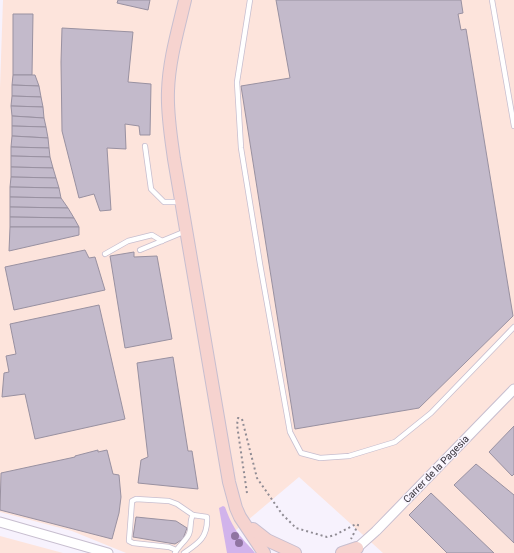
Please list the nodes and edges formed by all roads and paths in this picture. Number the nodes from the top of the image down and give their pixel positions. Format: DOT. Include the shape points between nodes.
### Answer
graph roads {
  1 [pos="185,0"];
  2 [pos="250,0"];
  3 [pos="492,0"];
  4 [pos="514,126"];
  5 [pos="145,146"];
  6 [pos="181,202"];
  7 [pos="186,231"];
  8 [pos="162,241"];
  9 [pos="140,250"];
  10 [pos="105,254"];
  11 [pos="514,327"];
  12 [pos="514,389"];
  13 [pos="247,493"];
  14 [pos="193,515"];
  15 [pos="0,522"];
  16 [pos="245,523"];
  17 [pos="356,550"];
  18 [pos="175,552"];
  19 [pos="108,553"];
  20 [pos="184,553"];
  21 [pos="264,553"];
  22 [pos="295,553"];
  23 [pos="342,553"];
  1 -- 6 [label="main road" via="171,58 168,92 169,119"];
  2 -- 11 [label="lane" via="237,82 241,148 290,432 300,453 320,458 349,456 395,442 431,413"];
  3 -- 4 [label="lane"];
  5 -- 6 [label="lane" via="151,189 164,202"];
  6 -- 7 [label="main road"];
  7 -- 8 [label="lane"];
  7 -- 16 [label="main road" via="229,482 236,508"];
  8 -- 9 [label="lane"];
  8 -- 10 [label="lane" via="152,235 128,241"];
  12 -- 17 [label="street, Carrer de la Pagesia"];
  13 -- 17 [label="path" via="238,418 242,419 257,478 285,518 296,528 327,537 335,536 356,524 358,525 350,538"];
  14 -- 18 [label="lane" via="188,537"];
  14 -- 18 [label="lane" via="169,501 132,501 129,541 169,547"];
  14 -- 20 [label="lane" via="208,517 208,525 205,535"];
  15 -- 19 [label="street"];
  16 -- 21 [label="main road"];
  16 -- 22 [label="main road" via="267,540"];
  17 -- 23 [label="main road"];
}
